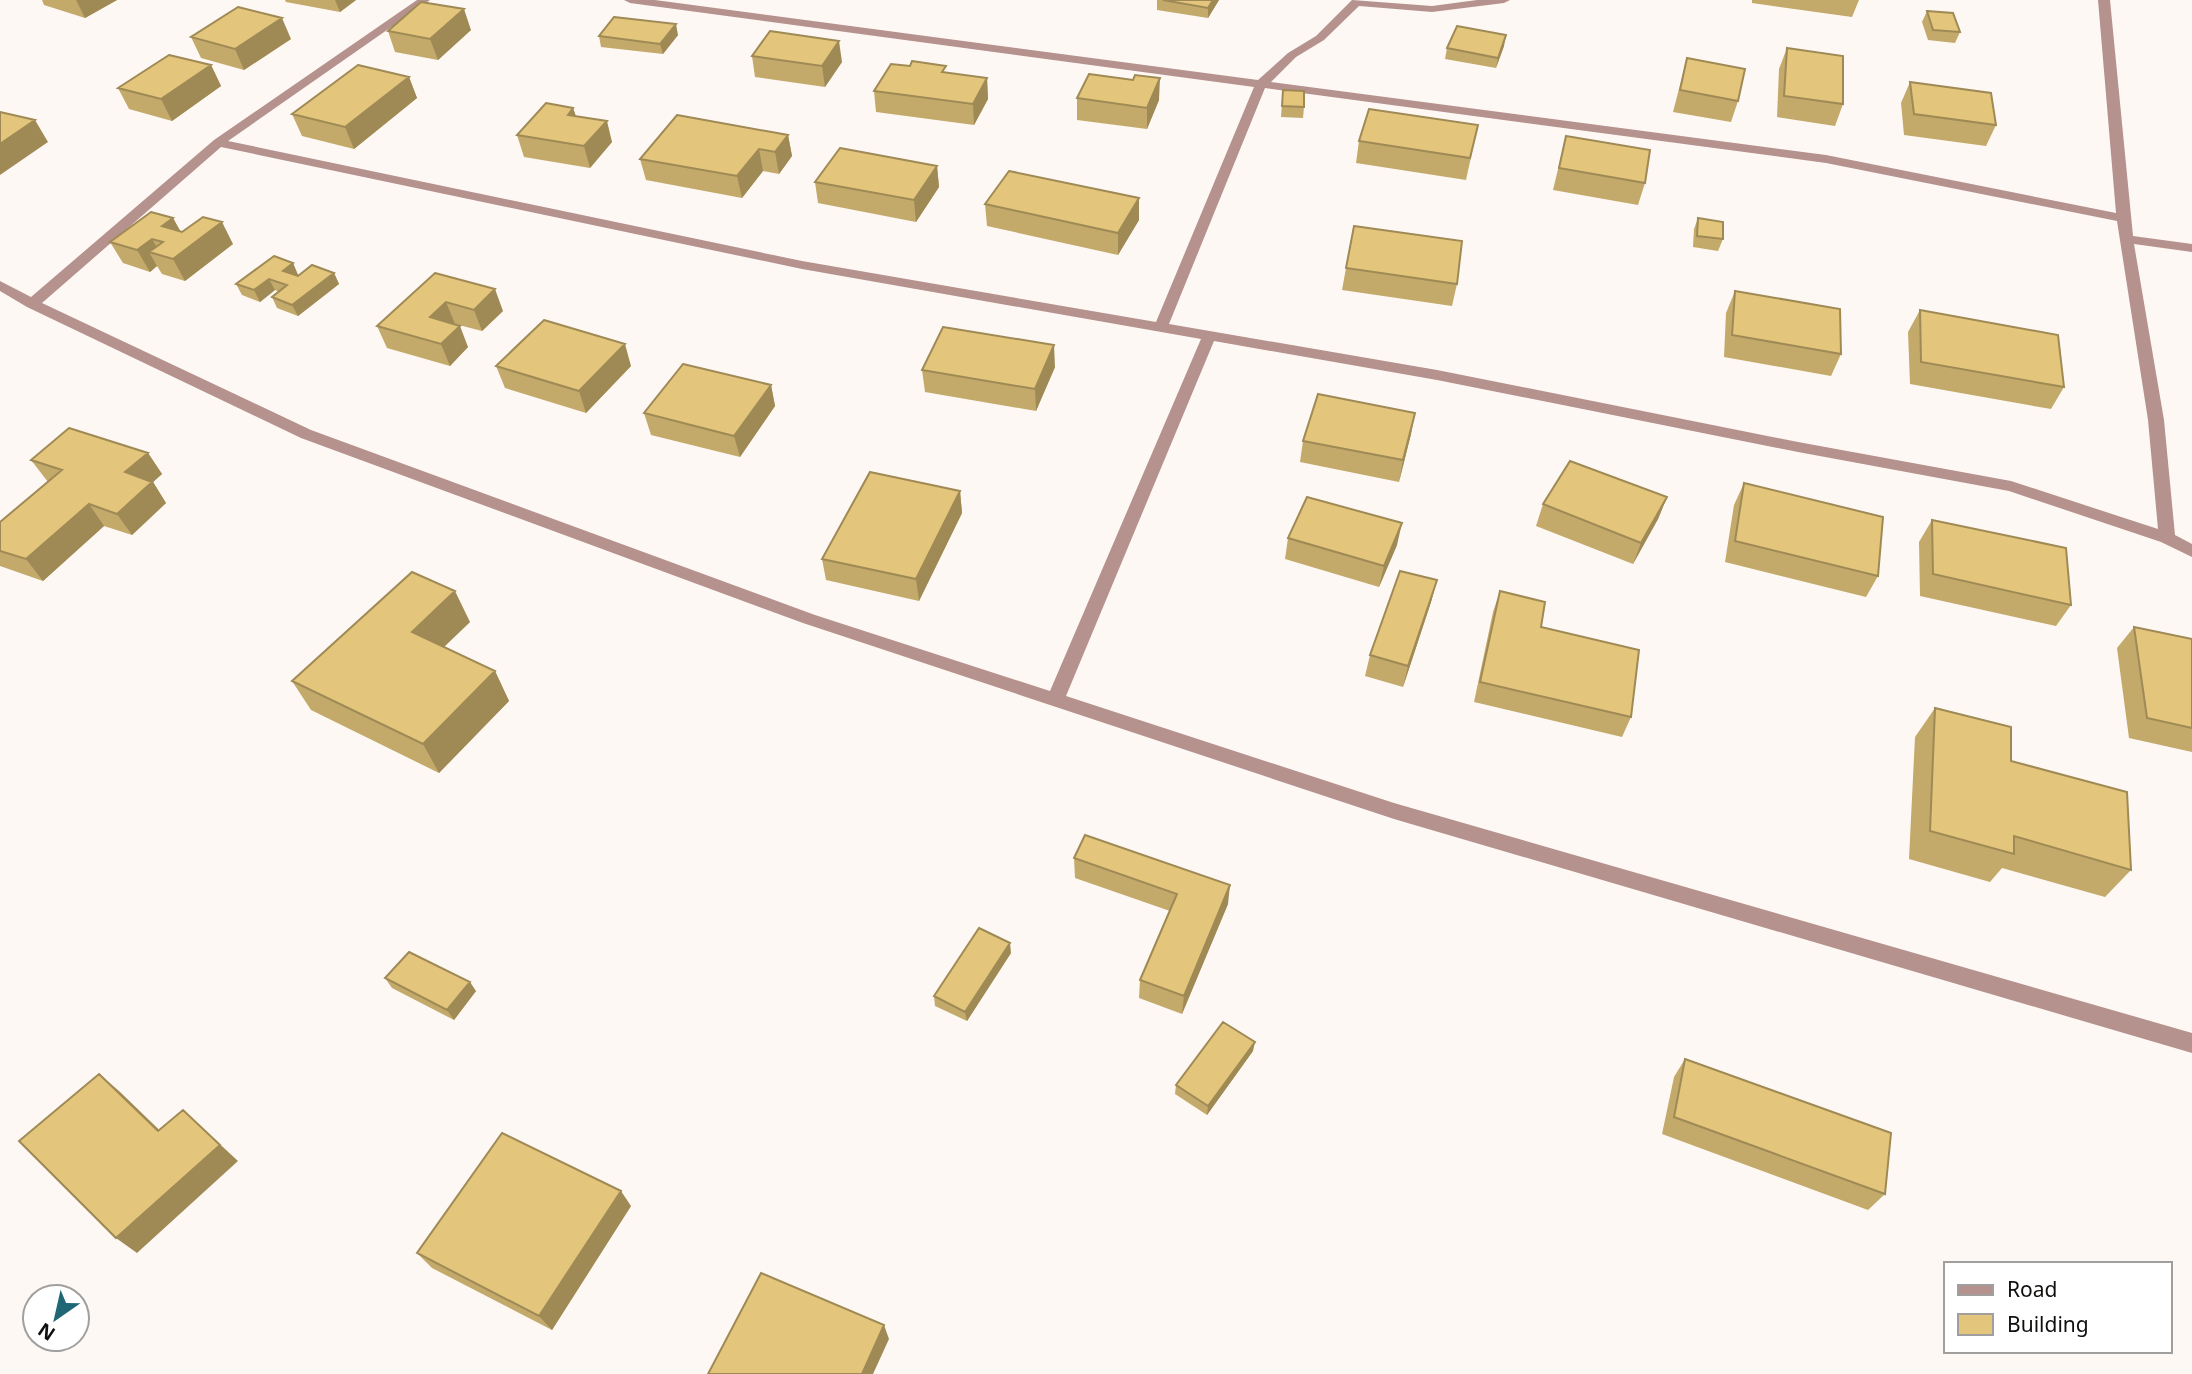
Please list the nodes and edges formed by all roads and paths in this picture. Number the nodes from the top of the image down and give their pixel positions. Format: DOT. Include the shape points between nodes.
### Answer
graph roads {
  1 [pos="424,0"];
  2 [pos="630,0"];
  3 [pos="1504,0"];
  4 [pos="2104,0"];
  5 [pos="1352,1"];
  6 [pos="1434,4"];
  7 [pos="1261,85"];
  8 [pos="218,143"];
  9 [pos="2123,218"];
  10 [pos="2126,239"];
  11 [pos="2192,248"];
  12 [pos="0,285"];
  13 [pos="32,304"];
  14 [pos="1160,329"];
  15 [pos="1209,337"];
  16 [pos="2167,538"];
  17 [pos="2192,551"];
  18 [pos="1055,701"];
  19 [pos="2192,1043"];
  1 -- 8 [label="street"];
  2 -- 7 [label="street"];
  3 -- 6 [label="street"];
  4 -- 9 [label="street"];
  5 -- 6 [label="street"];
  5 -- 7 [label="street" via="1320,38 1292,55"];
  7 -- 9 [label="street" via="1826,159"];
  7 -- 14 [label="street"];
  8 -- 13 [label="street"];
  8 -- 14 [label="street" via="802,265"];
  9 -- 10 [label="street"];
  10 -- 11 [label="street"];
  10 -- 16 [label="street" via="2156,420"];
  12 -- 13 [label="street"];
  13 -- 18 [label="street" via="306,433 809,619"];
  14 -- 15 [label="street"];
  15 -- 16 [label="street" via="1437,375 2011,486"];
  15 -- 18 [label="street"];
  16 -- 17 [label="street"];
  18 -- 19 [label="street" via="1394,811"];
}
